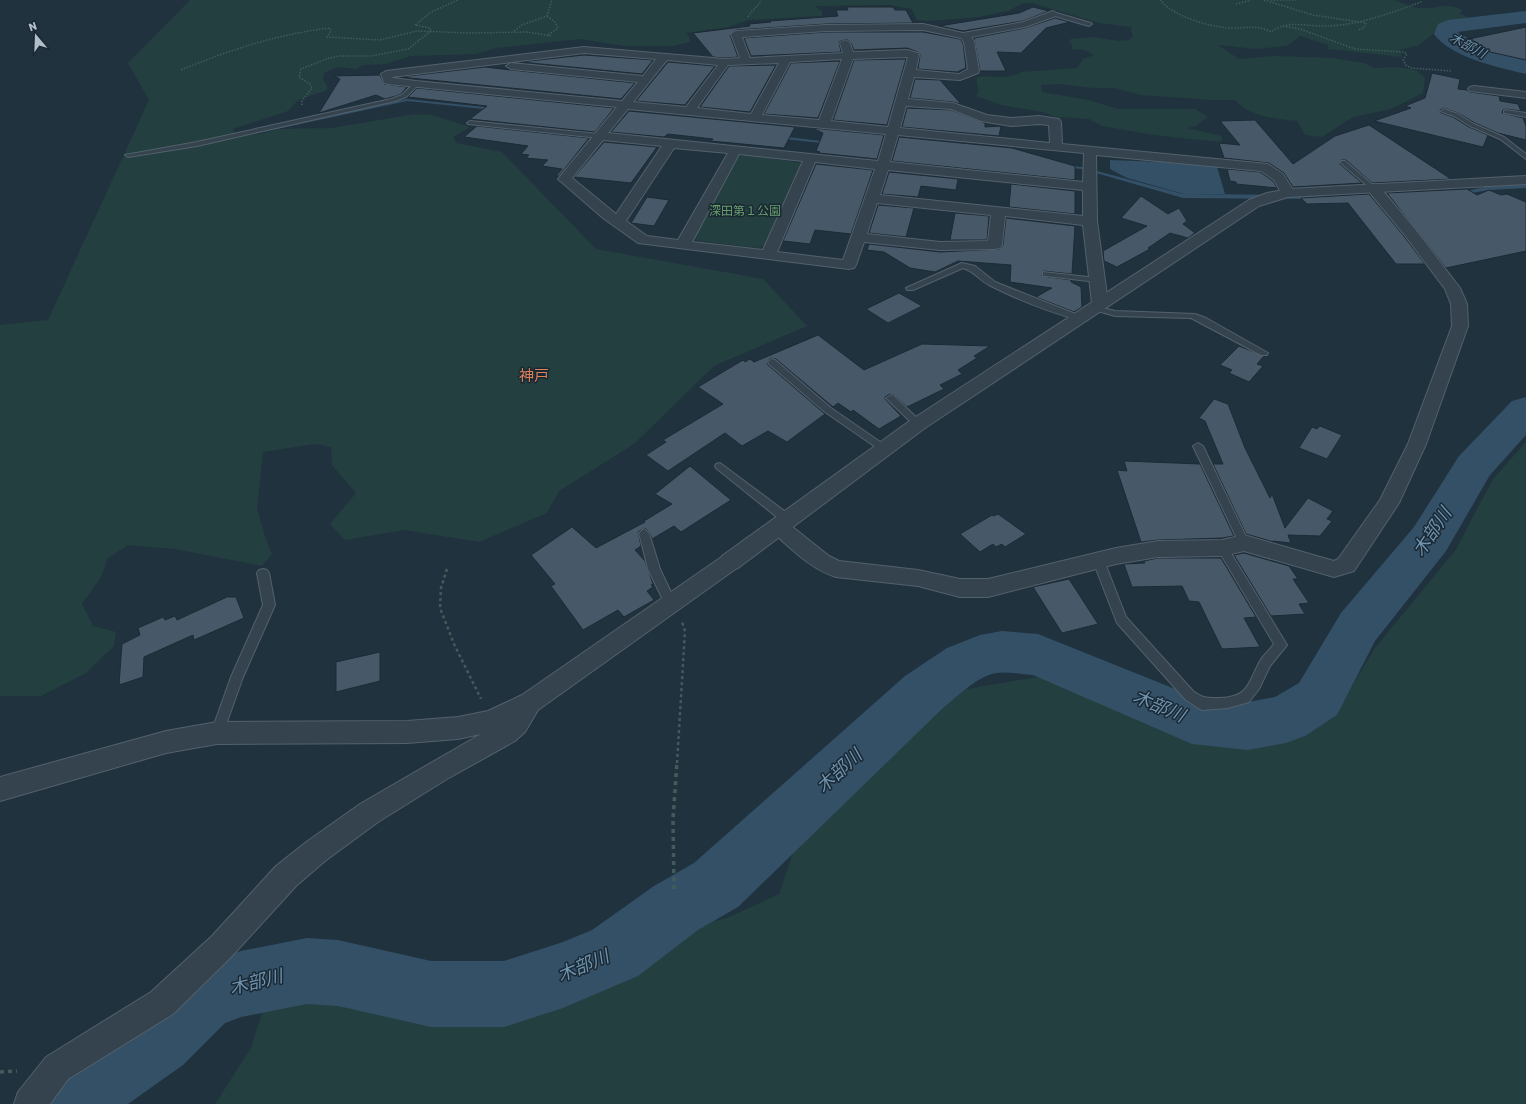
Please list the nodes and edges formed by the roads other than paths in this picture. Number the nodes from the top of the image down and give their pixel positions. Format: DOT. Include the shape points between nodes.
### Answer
graph roads {
  1 [pos="1053,14"];
  2 [pos="1089,24"];
  3 [pos="841,29"];
  4 [pos="964,36"];
  5 [pos="849,56"];
  6 [pos="664,57"];
  7 [pos="786,59"];
  8 [pos="490,60"];
  9 [pos="746,61"];
  10 [pos="725,62"];
  11 [pos="910,73"];
  12 [pos="646,80"];
  13 [pos="416,84"];
  14 [pos="1474,89"];
  15 [pos="1526,95"];
  16 [pos="901,102"];
  17 [pos="625,105"];
  18 [pos="689,111"];
  19 [pos="1444,111"];
  20 [pos="1506,112"];
  21 [pos="1526,115"];
  22 [pos="755,117"];
  23 [pos="470,123"];
  24 [pos="824,124"];
  25 [pos="893,130"];
  26 [pos="599,136"];
  27 [pos="670,144"];
  28 [pos="1056,147"];
  29 [pos="1090,150"];
  30 [pos="735,151"];
  31 [pos="128,155"];
  32 [pos="1526,157"];
  33 [pos="810,159"];
  34 [pos="1343,162"];
  35 [pos="882,166"];
  36 [pos="1526,180"];
  37 [pos="1090,187"];
  38 [pos="1373,188"];
  39 [pos="1288,193"];
  40 [pos="872,198"];
  41 [pos="998,213"];
  42 [pos="618,222"];
  43 [pos="1090,222"];
  44 [pos="859,237"];
  45 [pos="683,244"];
  46 [pos="768,255"];
  47 [pos="1046,274"];
  48 [pos="1097,280"];
  49 [pos="910,288"];
  50 [pos="1091,309"];
  51 [pos="1264,353"];
  52 [pos="772,362"];
  53 [pos="891,398"];
  54 [pos="918,424"];
  55 [pos="1198,446"];
  56 [pos="883,448"];
  57 [pos="720,466"];
  58 [pos="783,522"];
  59 [pos="644,533"];
  60 [pos="1244,543"];
  61 [pos="1222,548"];
  62 [pos="1099,561"];
  63 [pos="730,562"];
  64 [pos="262,573"];
  65 [pos="670,603"];
  66 [pos="531,702"];
  67 [pos="217,733"];
  68 [pos="0,789"];
  69 [pos="30,1104"];
  1 -- 2 [label="lane"];
  1 -- 4 [label="street" via="1038,22 974,32"];
  3 -- 4 [label="street" via="923,27"];
  3 -- 5 [label="street"];
  3 -- 9 [label="street" via="736,34"];
  4 -- 11 [label="street" via="969,41 974,71 960,77"];
  5 -- 7 [label="street"];
  5 -- 11 [label="street" via="907,53 914,55"];
  5 -- 24 [label="street"];
  6 -- 8 [label="street" via="584,50"];
  6 -- 10 [label="street"];
  6 -- 12 [label="street"];
  7 -- 9 [label="street"];
  7 -- 22 [label="street"];
  8 -- 12 [label="street" via="495,65"];
  8 -- 13 [label="street" via="386,74 388,81"];
  9 -- 10 [label="street"];
  10 -- 18 [label="street"];
  11 -- 16 [label="street"];
  12 -- 17 [label="street"];
  13 -- 17 [label="street"];
  13 -- 31 [label="lane" via="404,96 393,100 197,144"];
  14 -- 15 [label="street"];
  16 -- 25 [label="street"];
  16 -- 28 [label="street" via="953,106 985,118 1012,122 1055,122"];
  17 -- 18 [label="street"];
  17 -- 26 [label="street"];
  18 -- 22 [label="street"];
  19 -- 32 [label="lane" via="1502,138"];
  20 -- 21 [label="lane"];
  22 -- 24 [label="street"];
  23 -- 26 [label="lane"];
  24 -- 25 [label="street"];
  25 -- 28 [label="street"];
  25 -- 35 [label="street"];
  26 -- 27 [label="street"];
  26 -- 42 [label="street" via="565,180"];
  27 -- 30 [label="street"];
  27 -- 42 [label="street"];
  28 -- 29 [label="street"];
  29 -- 37 [label="street"];
  29 -- 39 [label="street" via="1263,167 1273,170"];
  30 -- 33 [label="street"];
  30 -- 45 [label="street"];
  33 -- 35 [label="street"];
  33 -- 46 [label="street"];
  34 -- 38 [label="lane"];
  35 -- 37 [label="street"];
  35 -- 40 [label="street"];
  36 -- 38 [label="street"];
  37 -- 43 [label="street"];
  38 -- 39 [label="street"];
  38 -- 60 [label="street" via="1410,231 1452,288 1459,304 1460,326 1417,444 1389,503 1346,565 1334,569"];
  39 -- 50 [label="street" via="1254,203"];
  40 -- 41 [label="street"];
  40 -- 44 [label="street"];
  41 -- 43 [label="street"];
  41 -- 44 [label="street" via="995,245 940,246"];
  42 -- 45 [label="street" via="643,240"];
  43 -- 48 [label="street"];
  44 -- 46 [label="street" via="849,265"];
  45 -- 46 [label="street"];
  47 -- 48 [label="lane"];
  48 -- 50 [label="street"];
  49 -- 50 [label="lane" via="962,265 972,268 992,284 1047,308"];
  50 -- 51 [label="lane" via="1115,313 1192,316"];
  50 -- 54 [label="street"];
  52 -- 56 [label="lane" via="828,410"];
  53 -- 54 [label="lane"];
  54 -- 56 [label="street"];
  55 -- 60 [label="lane"];
  56 -- 58 [label="street"];
  57 -- 58 [label="lane"];
  58 -- 62 [label="street" via="822,562 836,569 918,578 960,588 988,588"];
  58 -- 63 [label="street"];
  59 -- 65 [label="lane" via="654,572"];
  60 -- 61 [label="street"];
  61 -- 62 [label="street" via="1158,549"];
  61 -- 62 [label="lane" via="1281,645 1265,663 1255,685 1245,698 1228,703 1202,704 1189,695 1121,620"];
  63 -- 65 [label="street"];
  64 -- 67 [label="lane" via="269,605 237,677"];
  65 -- 66 [label="street"];
  66 -- 67 [label="street" via="492,721 458,728 407,732"];
  66 -- 69 [label="street" via="516,724 506,733 369,813 315,852 286,876 222,946 162,1003 57,1068"];
  67 -- 68 [label="street" via="166,742"];
}
